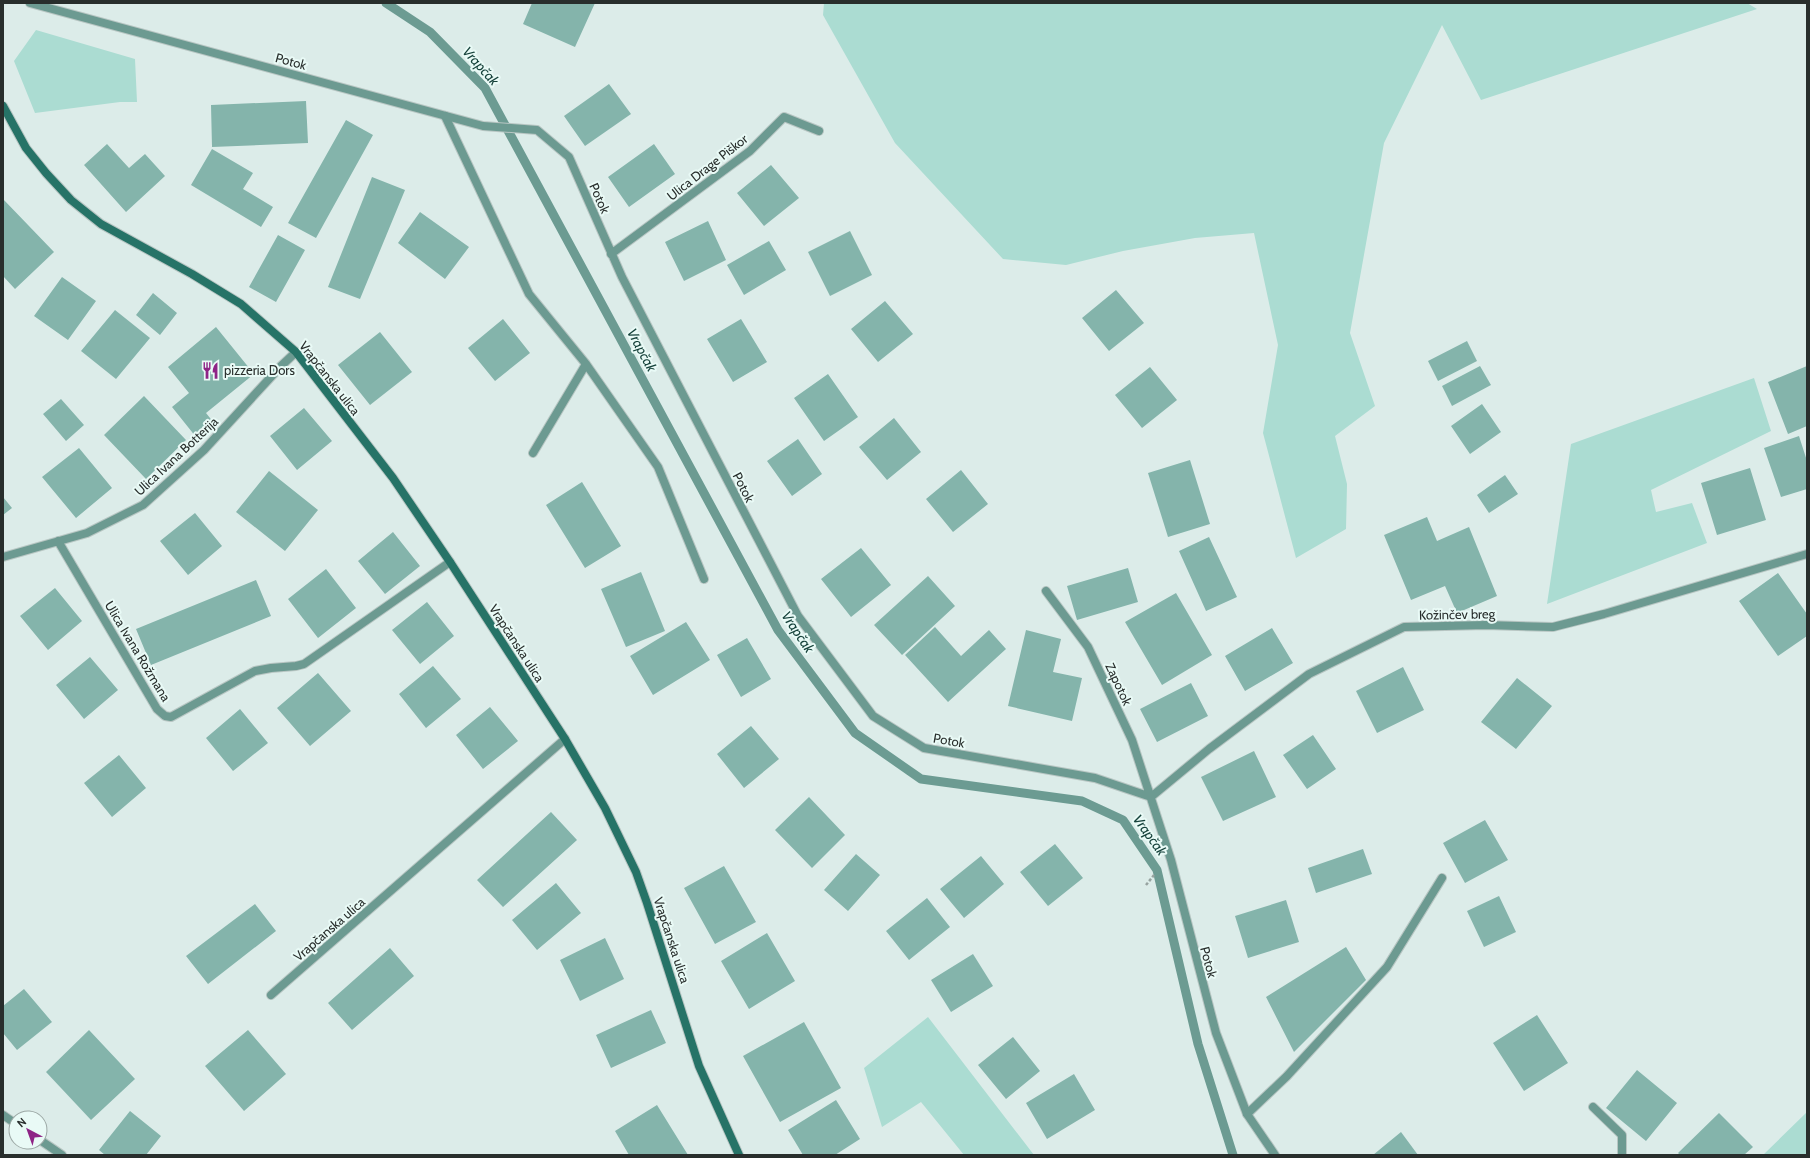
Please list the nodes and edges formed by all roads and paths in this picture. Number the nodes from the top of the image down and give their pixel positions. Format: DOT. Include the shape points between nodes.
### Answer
graph roads {
  1 [pos="30,3"];
  2 [pos="3,106"];
  3 [pos="445,116"];
  4 [pos="819,131"];
  5 [pos="611,254"];
  6 [pos="296,352"];
  7 [pos="586,364"];
  8 [pos="533,453"];
  9 [pos="58,541"];
  10 [pos="1807,554"];
  11 [pos="3,557"];
  12 [pos="450,562"];
  13 [pos="704,579"];
  14 [pos="1046,591"];
  15 [pos="565,739"];
  16 [pos="1151,797"];
  17 [pos="1154,874"];
  18 [pos="1442,878"];
  19 [pos="1146,885"];
  20 [pos="271,995"];
  21 [pos="1593,1107"];
  22 [pos="1247,1114"];
  23 [pos="48,1145"];
  24 [pos="62,1155"];
  25 [pos="739,1155"];
  26 [pos="1275,1155"];
  27 [pos="1622,1155"];
  1 -- 3 [label="street, Potok"];
  2 -- 6 [label="main road, Vrapčanska ulica" via="26,148 71,200 101,224 192,274 240,304"];
  3 -- 5 [label="street, Potok" via="483,126 537,130 569,157"];
  3 -- 7 [label="street" via="530,294"];
  4 -- 5 [label="street, Ulica Drage Piškor" via="784,117 750,151"];
  5 -- 16 [label="street, Potok" via="798,616 872,716 924,748 1096,778"];
  6 -- 9 [label="street, Ulica Ivana Botterija" via="204,450 143,505 87,533"];
  6 -- 12 [label="main road, Vrapčanska ulica" via="393,478"];
  7 -- 8 [label="street"];
  7 -- 13 [label="street" via="658,467"];
  9 -- 11 [label="street, Ulica Ivana Botterija"];
  9 -- 12 [label="street, Ulica Ivana Rožmana" via="157,709 165,716 171,717 255,671 304,664"];
  10 -- 16 [label="street, Kožinčev breg" via="1553,627 1404,627 1308,674"];
  12 -- 15 [label="main road, Vrapčanska ulica"];
  14 -- 16 [label="street, Zapotok" via="1088,647 1132,740"];
  15 -- 20 [label="street, Vrapčanska ulica"];
  15 -- 25 [label="main road, Vrapčanska ulica" via="605,808 636,872 699,1066"];
  16 -- 22 [label="street, Potok" via="1171,860 1216,1033"];
  17 -- 19 [label="path"];
  18 -- 22 [label="street" via="1387,967 1287,1076"];
  21 -- 27 [label="street" via="1622,1135"];
  22 -- 26 [label="street, Potok"];
  23 -- 24 [label="street"];
}
